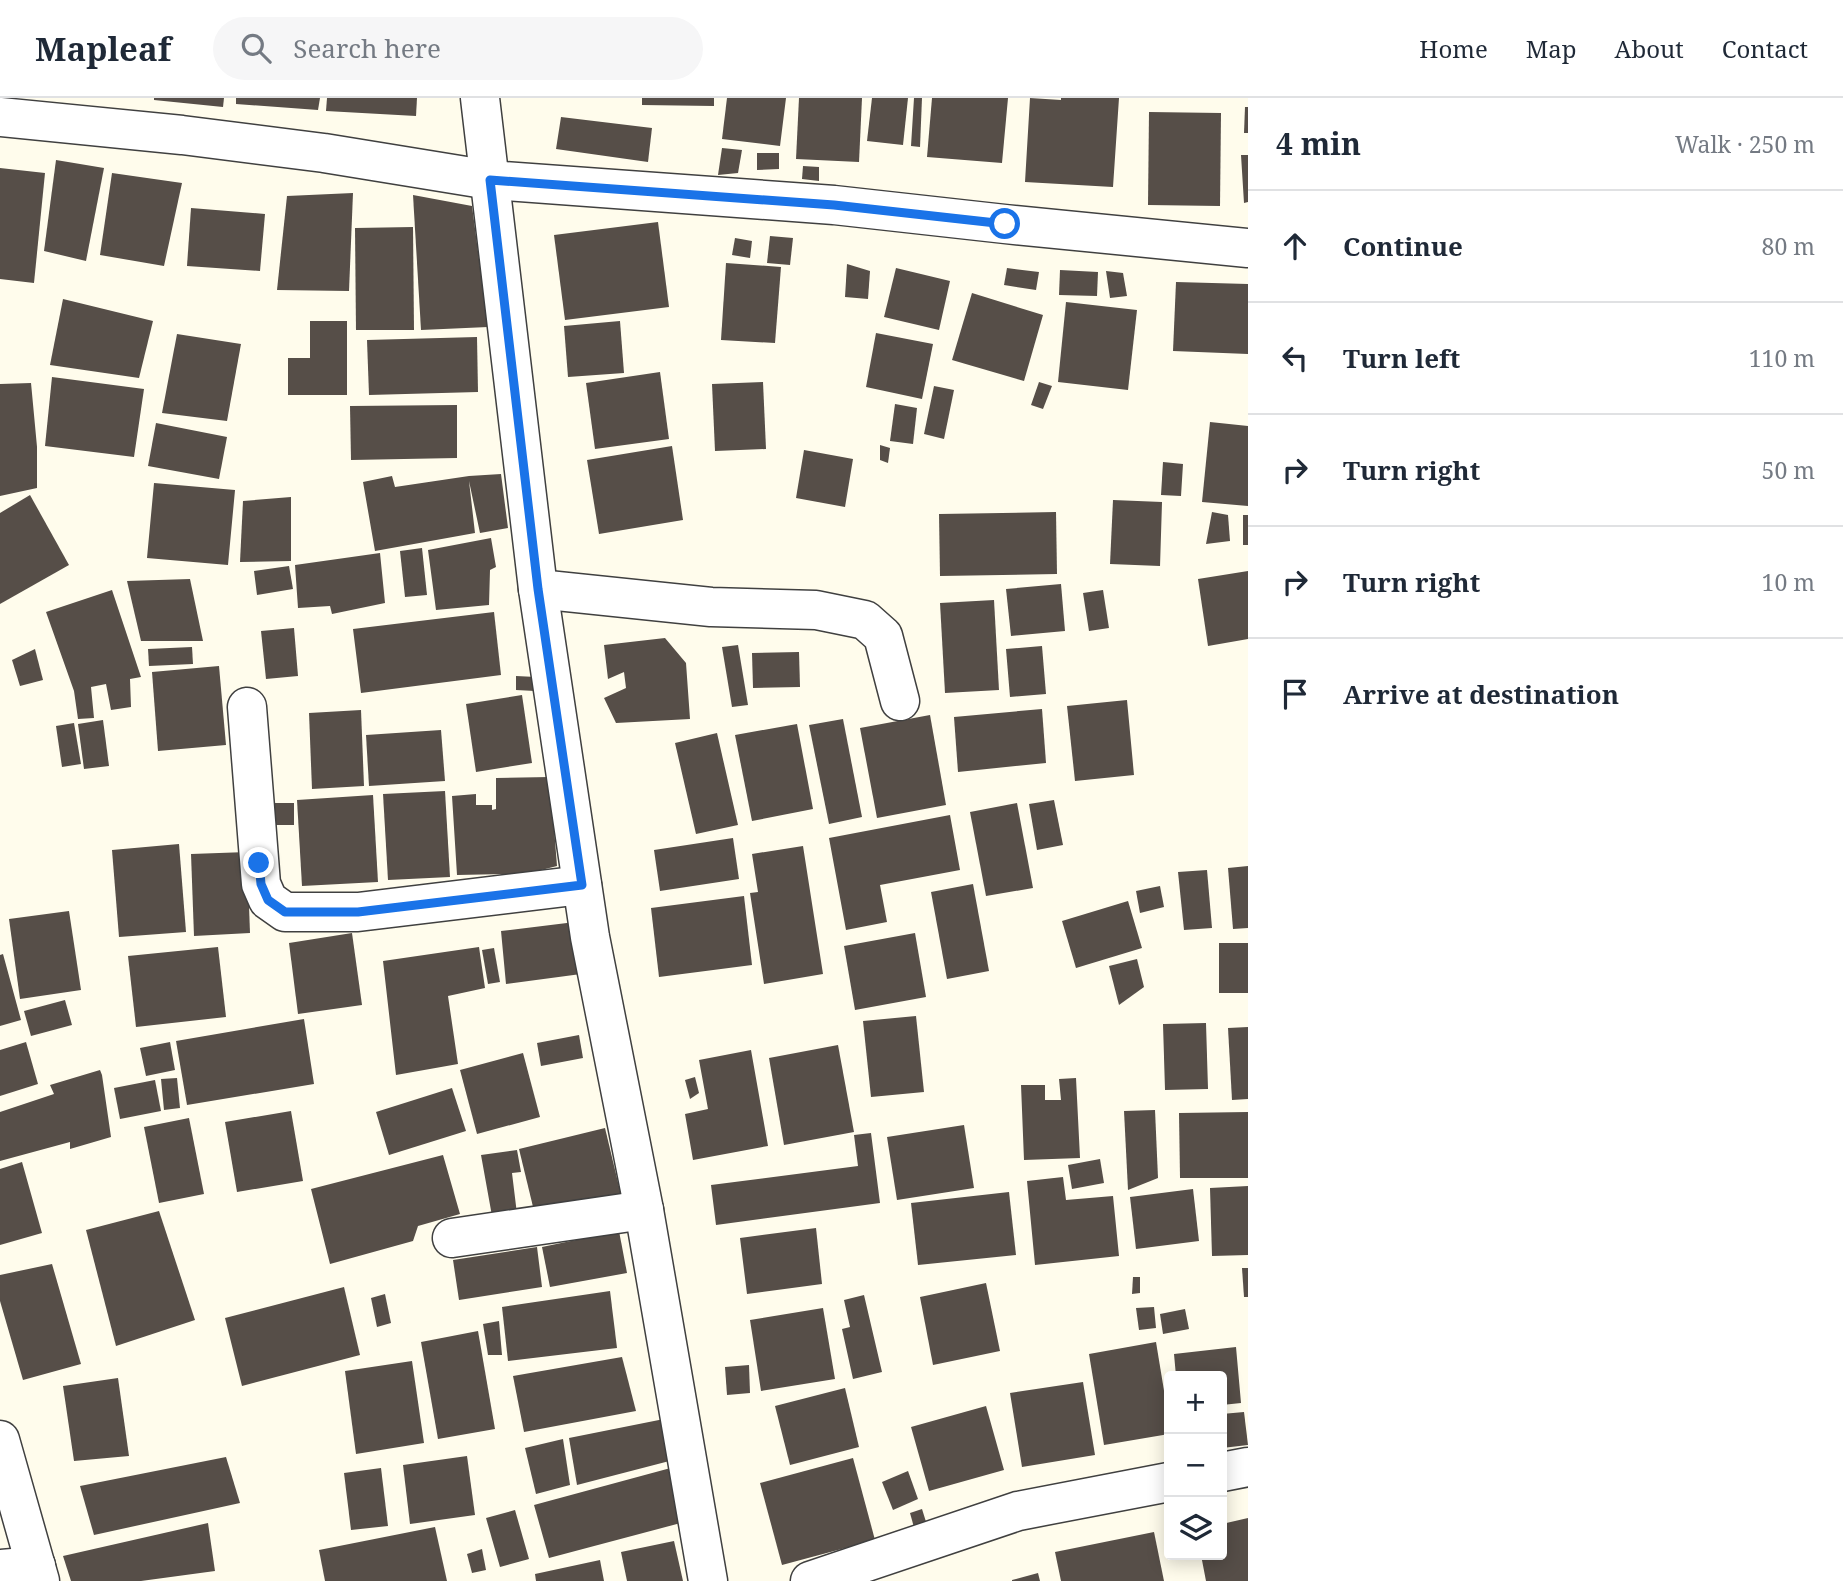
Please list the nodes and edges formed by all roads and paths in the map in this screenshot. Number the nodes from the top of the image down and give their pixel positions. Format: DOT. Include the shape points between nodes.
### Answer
graph roads {
  1 [pos="480,98"];
  2 [pos="0,117"];
  3 [pos="490,180"];
  4 [pos="1248,248"];
  5 [pos="538,589"];
  6 [pos="900,701"];
  7 [pos="247,707"];
  8 [pos="582,885"];
  9 [pos="644,1209"];
  10 [pos="452,1238"];
  11 [pos="0,1440"];
  12 [pos="1248,1467"];
  13 [pos="1227,1471"];
  14 [pos="1164,1483"];
  15 [pos="25,1572"];
  16 [pos="708,1581"];
  17 [pos="810,1581"];
  1 -- 3 [label="street"];
  2 -- 3 [label="street" via="182,135"];
  3 -- 4 [label="street" via="834,205"];
  3 -- 5 [label="street"];
  5 -- 6 [label="street" via="711,607 816,610 865,620 883,636"];
  5 -- 8 [label="street"];
  7 -- 8 [label="street" via="261,884 268,900 285,912 358,912"];
  8 -- 9 [label="street"];
  9 -- 10 [label="street"];
  9 -- 16 [label="street"];
  11 -- 15 [label="street"];
  12 -- 13 [label="street"];
  14 -- 17 [label="street" via="1018,1511"];
}
